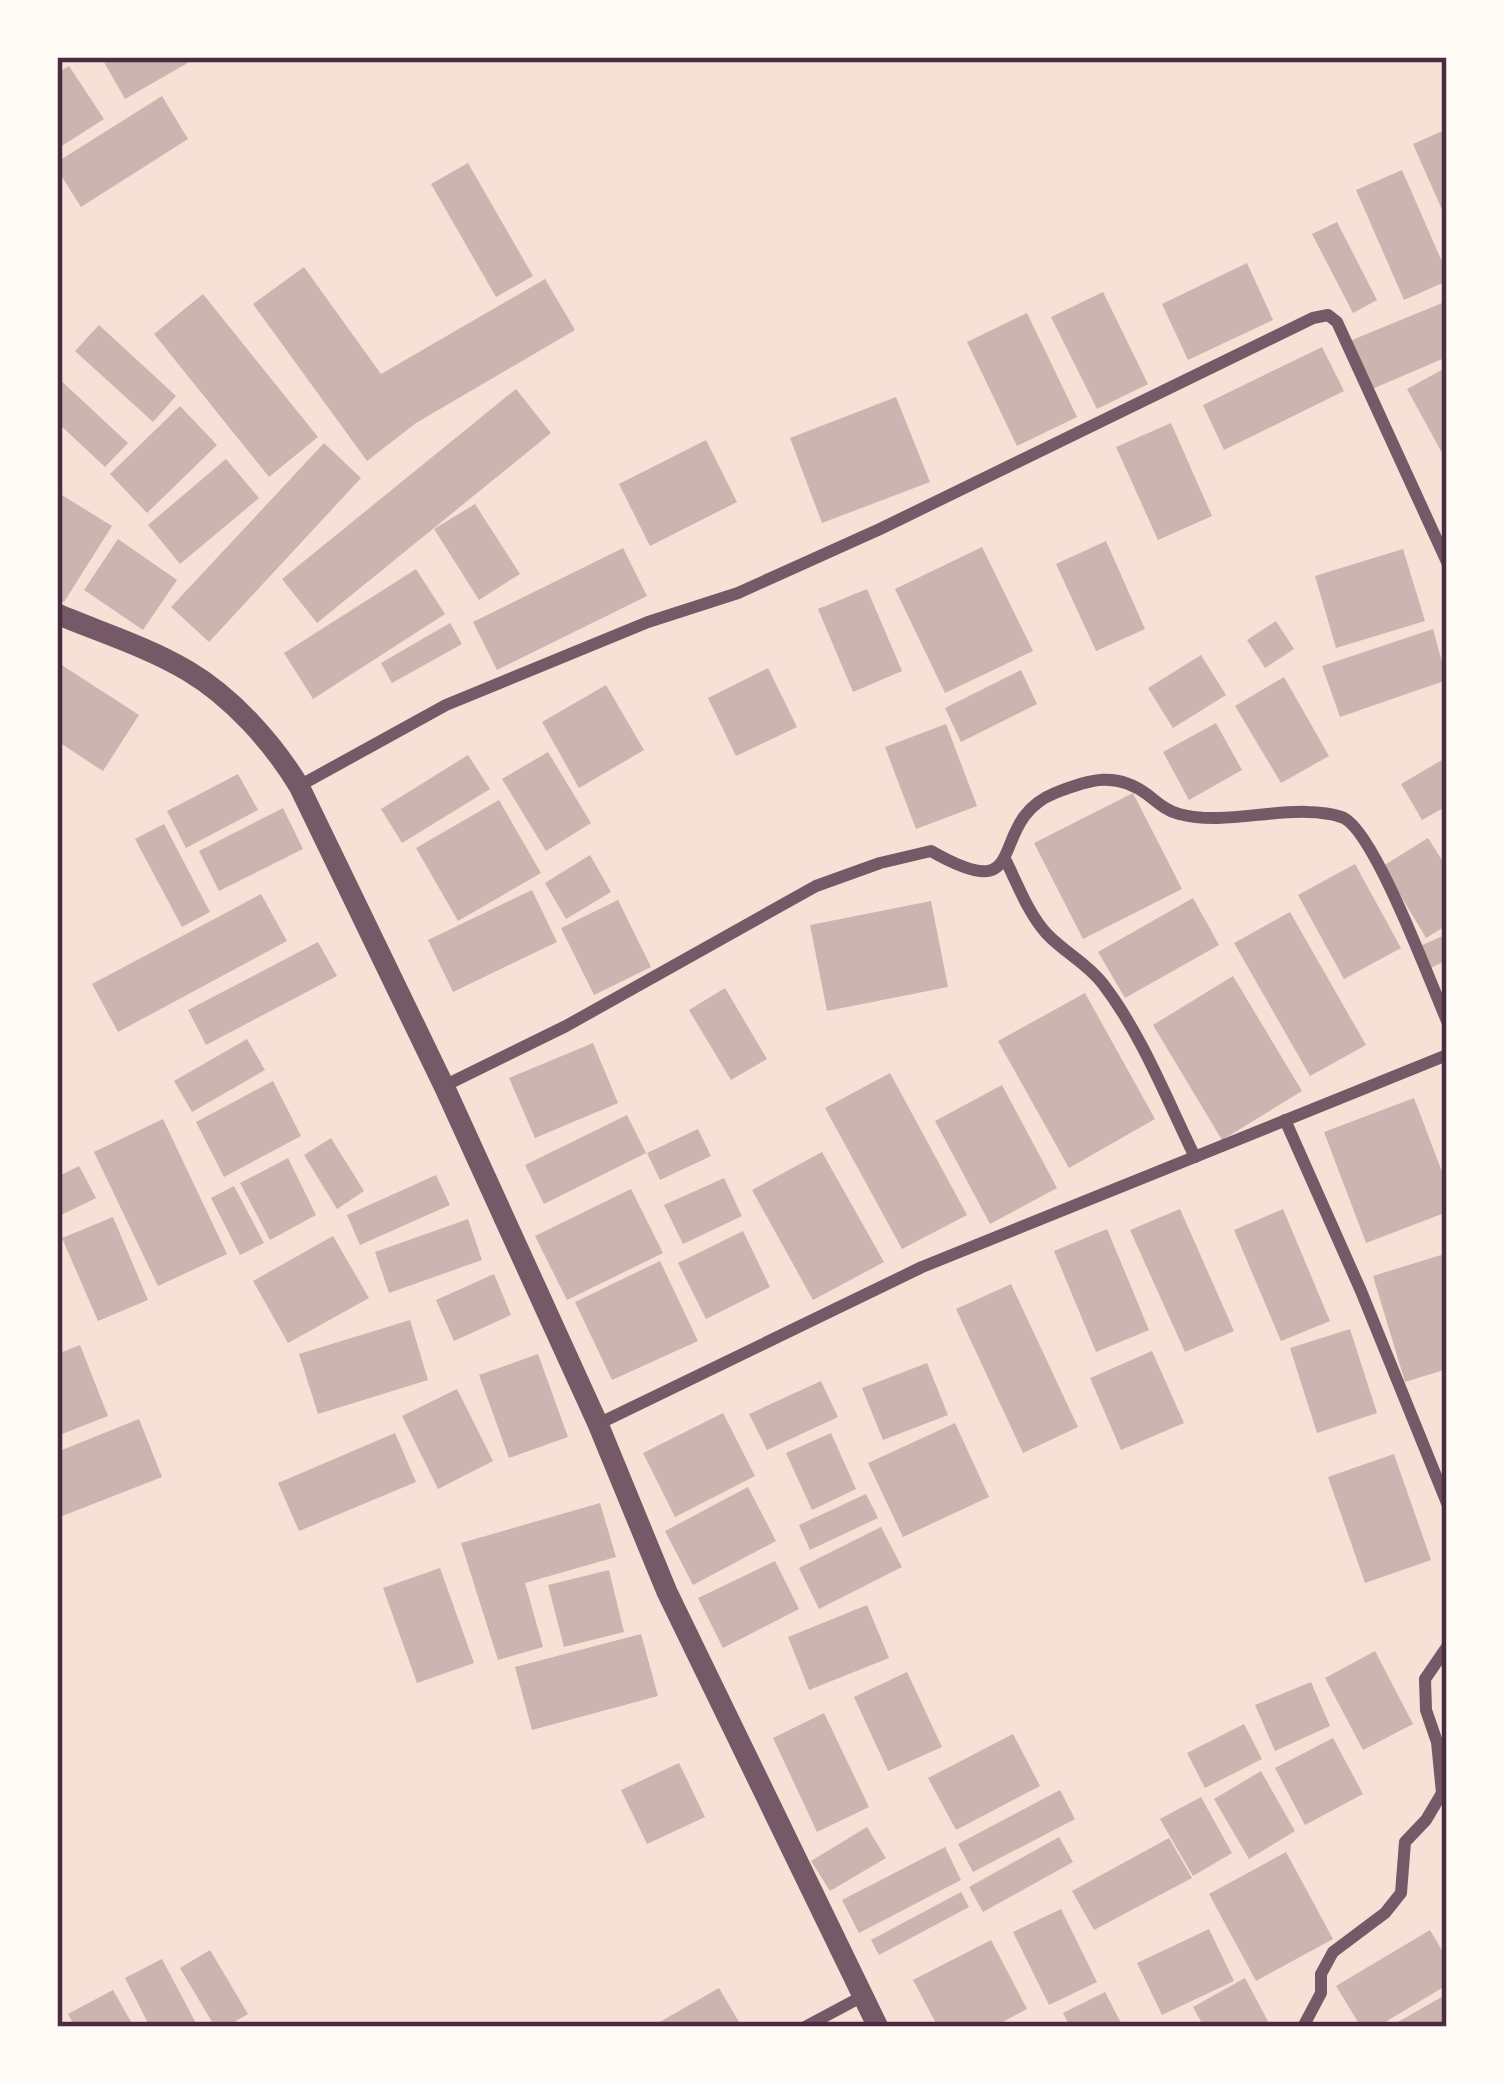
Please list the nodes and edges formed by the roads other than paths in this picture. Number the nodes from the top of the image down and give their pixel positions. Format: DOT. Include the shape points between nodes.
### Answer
graph roads {
  1 [pos="1447,562"];
  2 [pos="57,614"];
  3 [pos="299,786"];
  4 [pos="1006,862"];
  5 [pos="1447,1021"];
  6 [pos="1447,1055"];
  7 [pos="444,1086"];
  8 [pos="1285,1120"];
  9 [pos="1195,1157"];
  10 [pos="598,1424"];
  11 [pos="1447,1503"];
  12 [pos="1447,1647"];
  13 [pos="863,1996"];
  14 [pos="805,2027"];
  15 [pos="878,2027"];
  16 [pos="1303,2027"];
  1 -- 3 [label="street" via="1328,315 758,584 446,705"];
  2 -- 3 [label="street" via="187,670 222,696"];
  3 -- 7 [label="street"];
  4 -- 5 [label="street" via="1027,809 1106,776 1181,815 1344,818 1396,901"];
  4 -- 7 [label="street" via="974,874 931,851 816,886"];
  4 -- 9 [label="street" via="1043,931 1105,986"];
  6 -- 8 [label="street"];
  7 -- 10 [label="street"];
  8 -- 9 [label="street"];
  8 -- 11 [label="street"];
  9 -- 10 [label="street" via="922,1267"];
  10 -- 13 [label="street" via="667,1592"];
  12 -- 16 [label="street" via="1425,1679 1442,1793 1405,1842 1401,1893 1333,1952"];
  13 -- 14 [label="street"];
  13 -- 15 [label="street"];
}
